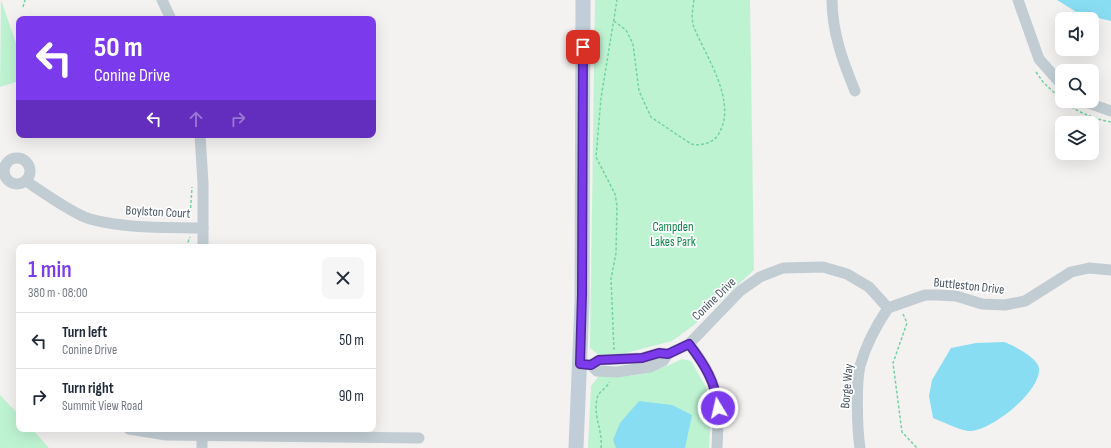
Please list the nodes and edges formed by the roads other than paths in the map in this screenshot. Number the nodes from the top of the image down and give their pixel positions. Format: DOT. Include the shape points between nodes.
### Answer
graph roads {
  1 [pos="162,0"];
  2 [pos="583,0"];
  3 [pos="832,0"];
  4 [pos="1018,0"];
  5 [pos="170,16"];
  6 [pos="1055,77"];
  7 [pos="855,91"];
  8 [pos="1099,107"];
  9 [pos="1111,111"];
  10 [pos="200,138"];
  11 [pos="26,181"];
  12 [pos="203,228"];
  13 [pos="203,244"];
  14 [pos="1111,270"];
  15 [pos="893,306"];
  16 [pos="689,344"];
  17 [pos="668,354"];
  18 [pos="585,365"];
  19 [pos="148,432"];
  20 [pos="202,432"];
  21 [pos="419,438"];
  22 [pos="202,448"];
  23 [pos="576,448"];
  24 [pos="717,448"];
  25 [pos="860,448"];
  1 -- 5 [label="street"];
  2 -- 18 [label="street" via="582,303"];
  3 -- 7 [label="street" via="842,60"];
  4 -- 6 [label="street" via="1039,59"];
  8 -- 9 [label="street"];
  10 -- 12 [label="street"];
  11 -- 12 [label="street, Boylston Court" via="88,219 136,227"];
  12 -- 13 [label="street"];
  14 -- 15 [label="street, Buttleston Drive" via="1089,268 1071,272 1025,301 1005,305 982,304 956,296 925,295"];
  15 -- 16 [label="street, Conine Drive" via="847,274 823,267 783,268 760,277 740,291"];
  15 -- 25 [label="street, Borge Way" via="869,340 860,367"];
  16 -- 17 [label="street, Conine Drive"];
  16 -- 24 [label="street" via="711,375 717,397"];
  17 -- 18 [label="street, Conine Drive" via="599,360"];
  17 -- 18 [label="street, Conine Drive" via="663,361 650,367 612,372 598,371"];
  18 -- 23 [label="street"];
  19 -- 20 [label="street" via="166,435"];
  20 -- 21 [label="street"];
  20 -- 22 [label="street"];
}
